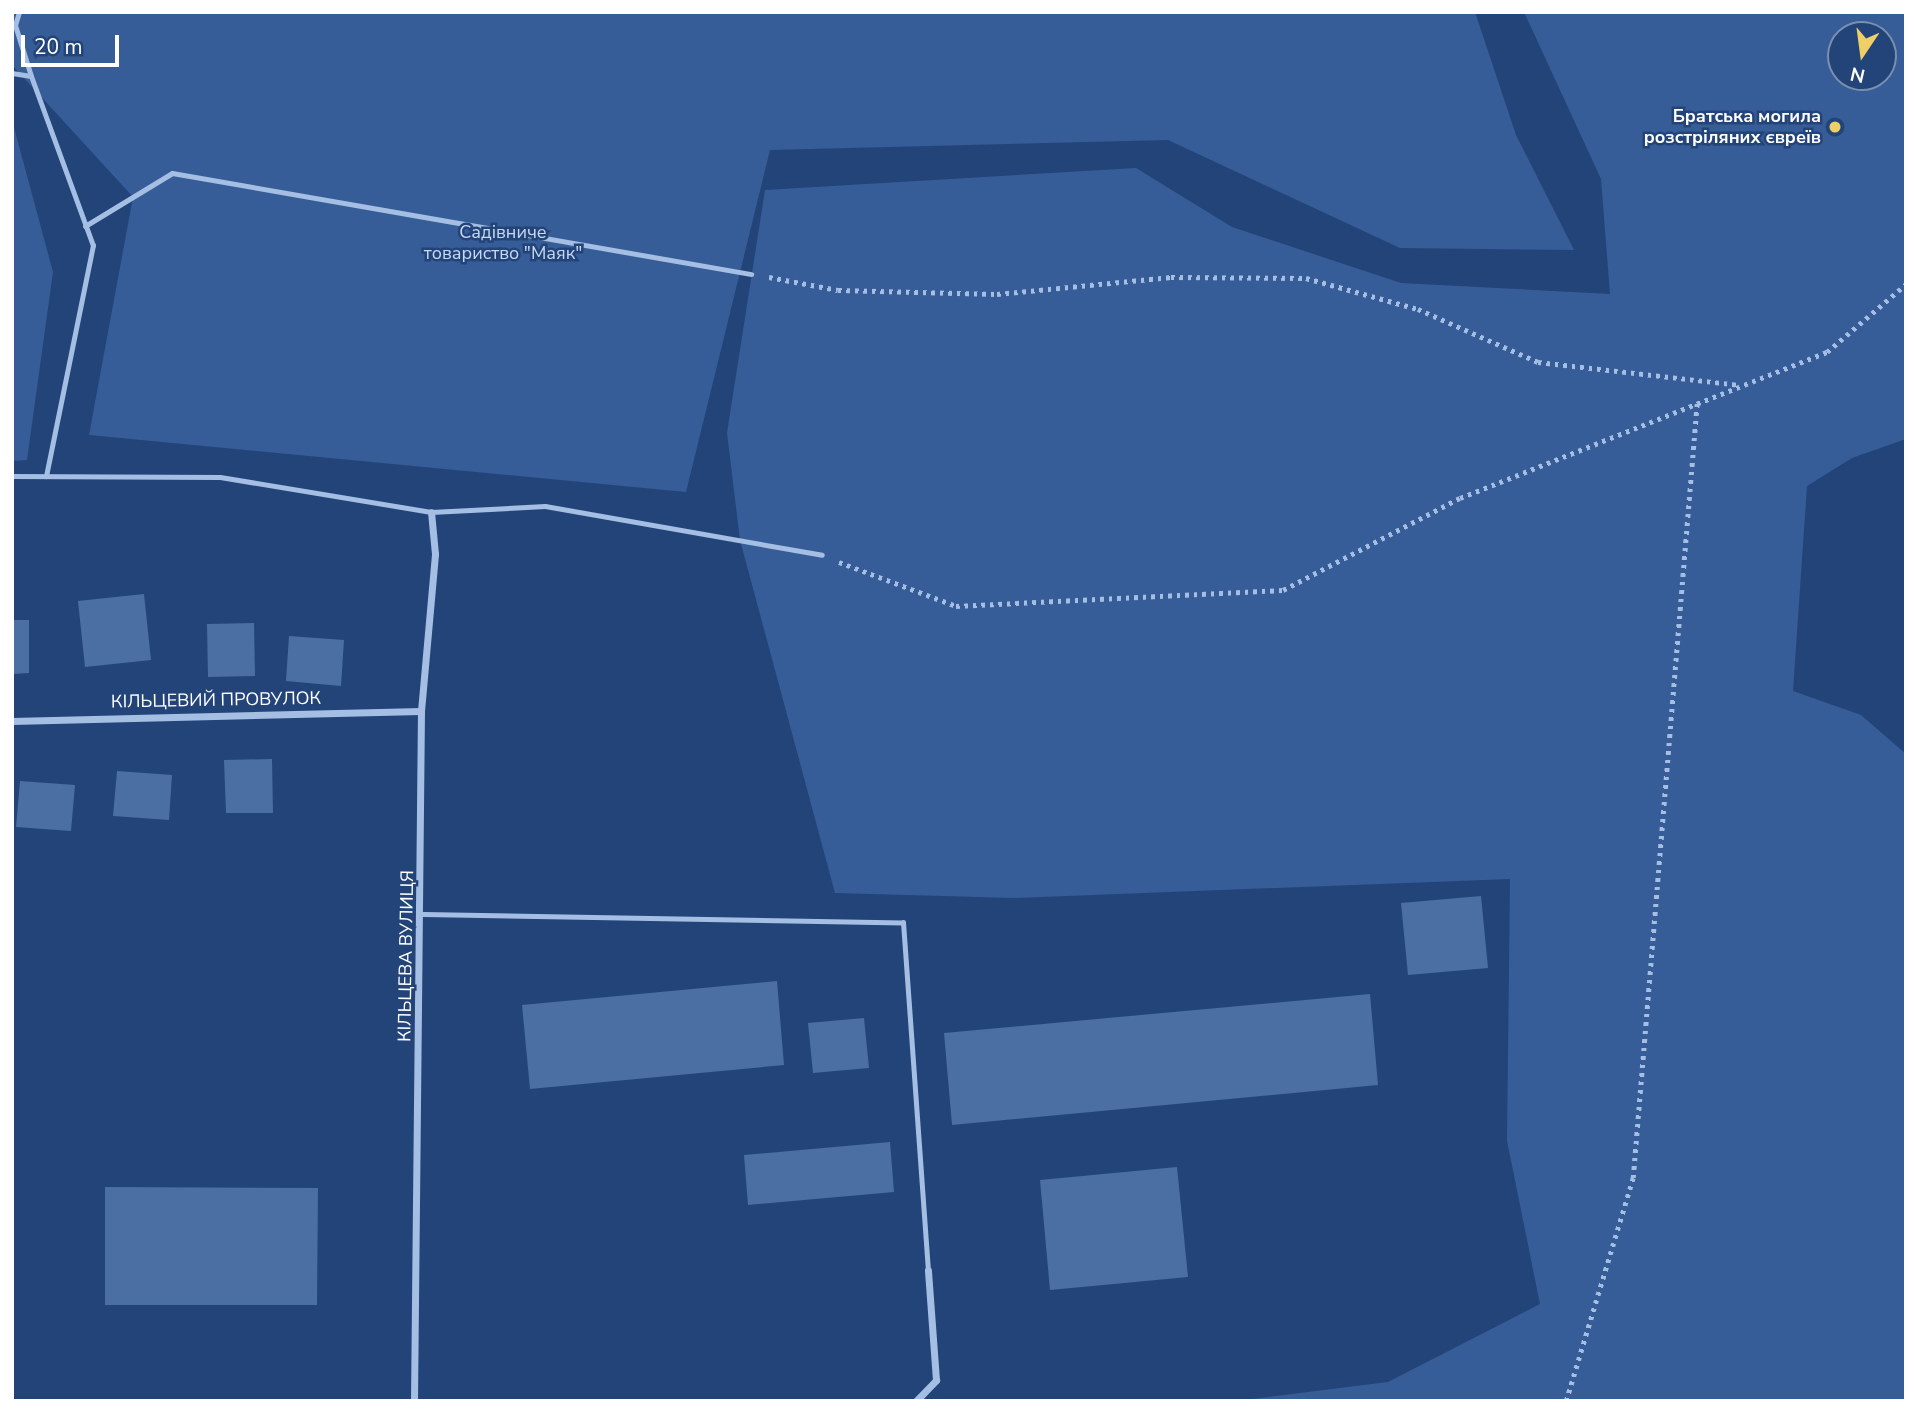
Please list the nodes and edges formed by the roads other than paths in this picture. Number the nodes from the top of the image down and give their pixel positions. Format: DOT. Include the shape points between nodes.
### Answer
graph roads {
  1 [pos="19,12"];
  2 [pos="12,73"];
  3 [pos="31,76"];
  4 [pos="85,226"];
  5 [pos="751,274"];
  6 [pos="12,476"];
  7 [pos="46,476"];
  8 [pos="431,512"];
  9 [pos="822,555"];
  10 [pos="421,711"];
  11 [pos="12,721"];
  12 [pos="423,914"];
  13 [pos="928,1270"];
  14 [pos="414,1401"];
  15 [pos="916,1401"];
  1 -- 3 [label="lane" via="15,25"];
  2 -- 3 [label="lane"];
  3 -- 4 [label="lane"];
  4 -- 5 [label="lane" via="172,173"];
  4 -- 7 [label="lane" via="93,245"];
  6 -- 7 [label="lane"];
  7 -- 8 [label="lane" via="220,477"];
  8 -- 9 [label="lane" via="545,506"];
  8 -- 10 [label="street, КІЛЬЦЕВА ВУЛИЦЯ" via="435,554"];
  10 -- 11 [label="street, КІЛЬЦЕВИЙ ПРОВУЛОК"];
  10 -- 12 [label="street, КІЛЬЦЕВА ВУЛИЦЯ"];
  12 -- 13 [label="lane" via="903,922"];
  12 -- 14 [label="street, КІЛЬЦЕВА ВУЛИЦЯ"];
  13 -- 15 [label="street" via="936,1380"];
}
